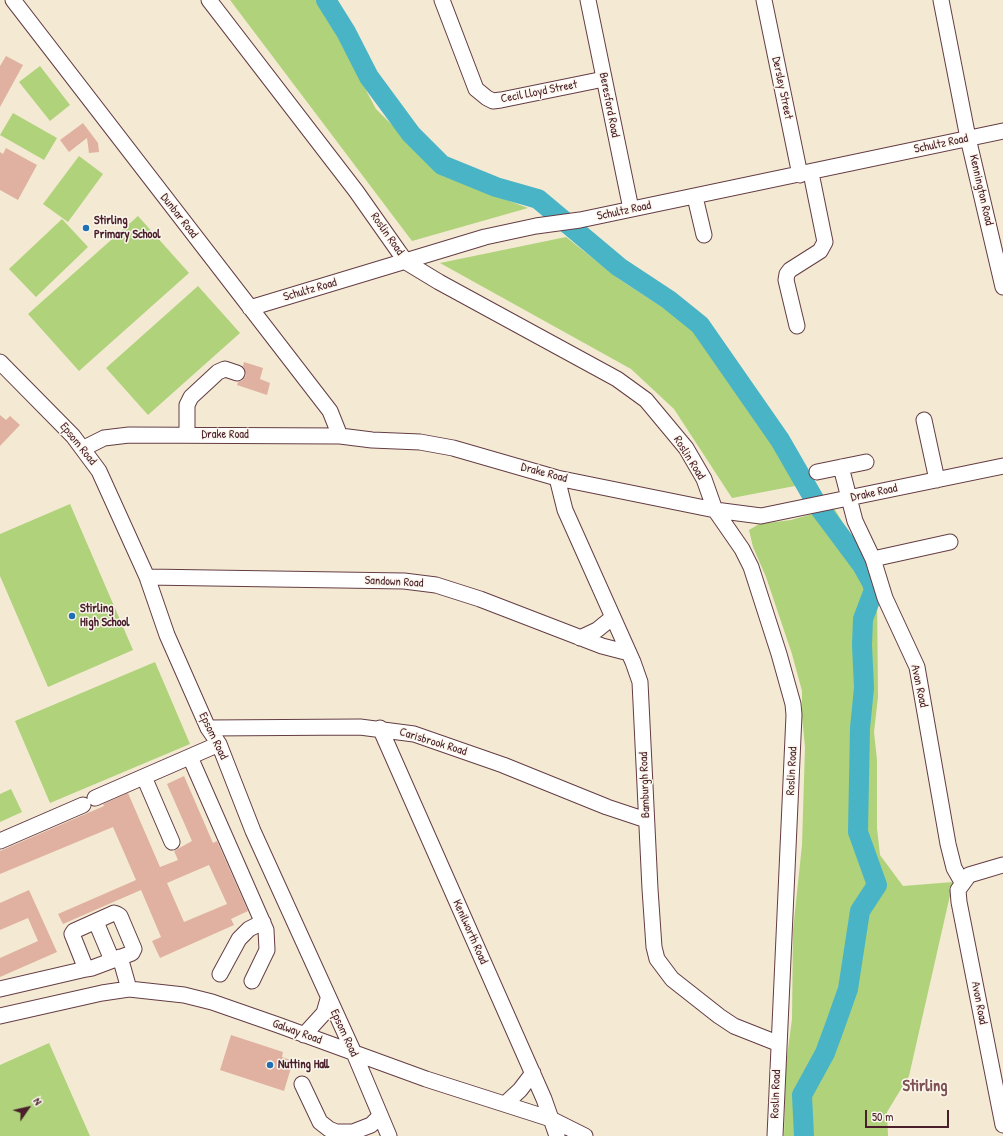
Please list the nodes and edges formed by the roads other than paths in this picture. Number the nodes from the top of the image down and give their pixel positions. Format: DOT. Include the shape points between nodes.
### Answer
graph roads {
  1 [pos="12,0"];
  2 [pos="209,0"];
  3 [pos="442,0"];
  4 [pos="588,0"];
  5 [pos="764,0"];
  6 [pos="940,0"];
  7 [pos="604,79"];
  8 [pos="1003,131"];
  9 [pos="968,138"];
  10 [pos="806,174"];
  11 [pos="696,197"];
  12 [pos="631,209"];
  13 [pos="704,235"];
  14 [pos="406,262"];
  15 [pos="1003,286"];
  16 [pos="250,308"];
  17 [pos="797,326"];
  18 [pos="0,362"];
  19 [pos="237,373"];
  20 [pos="924,420"];
  21 [pos="187,435"];
  22 [pos="340,436"];
  23 [pos="84,448"];
  24 [pos="866,462"];
  25 [pos="1003,466"];
  26 [pos="841,467"];
  27 [pos="817,472"];
  28 [pos="557,478"];
  29 [pos="937,480"];
  30 [pos="848,498"];
  31 [pos="715,510"];
  32 [pos="950,542"];
  33 [pos="873,559"];
  34 [pos="147,577"];
  35 [pos="613,617"];
  36 [pos="580,638"];
  37 [pos="629,653"];
  38 [pos="208,728"];
  39 [pos="380,728"];
  40 [pos="219,744"];
  41 [pos="190,757"];
  42 [pos="144,777"];
  43 [pos="646,820"];
  44 [pos="0,841"];
  45 [pos="172,842"];
  46 [pos="1003,865"];
  47 [pos="966,879"];
  48 [pos="96,922"];
  49 [pos="263,922"];
  50 [pos="116,959"];
  51 [pos="86,969"];
  52 [pos="220,974"];
  53 [pos="252,981"];
  54 [pos="0,989"];
  55 [pos="129,989"];
  56 [pos="328,999"];
  57 [pos="0,1016"];
  58 [pos="304,1035"];
  59 [pos="777,1043"];
  60 [pos="354,1053"];
  61 [pos="532,1073"];
  62 [pos="302,1084"];
  63 [pos="505,1104"];
  64 [pos="380,1116"];
  65 [pos="551,1119"];
  66 [pos="1003,1125"];
  67 [pos="389,1136"];
  68 [pos="558,1136"];
  69 [pos="585,1136"];
  70 [pos="775,1136"];
  1 -- 16 [label="street, Dunbar Road"];
  2 -- 14 [label="street, Roslin Road" via="356,191"];
  3 -- 7 [label="street, Cecil Lloyd Street" via="476,89 493,101"];
  4 -- 7 [label="street, Beresford Road"];
  5 -- 10 [label="street, Dersley Street"];
  6 -- 9 [label="street, Kennington Road"];
  7 -- 12 [label="street, Beresford Road"];
  8 -- 9 [label="street, Schultz Road"];
  9 -- 10 [label="street, Schultz Road"];
  9 -- 15 [label="street, Kennington Road"];
  10 -- 11 [label="street, Schultz Road"];
  10 -- 17 [label="street, Dersley Street" via="825,242 820,251 787,274 786,280"];
  11 -- 12 [label="street, Schultz Road"];
  11 -- 13 [label="street"];
  12 -- 14 [label="street, Schultz Road" via="485,238"];
  14 -- 16 [label="street, Schultz Road"];
  14 -- 31 [label="street, Roslin Road" via="632,388 646,400 686,448 704,479"];
  16 -- 22 [label="street, Dunbar Road" via="330,411"];
  18 -- 23 [label="street, Epsom Road"];
  19 -- 21 [label="street" via="225,370 218,372 191,397 187,405"];
  20 -- 29 [label="street"];
  21 -- 22 [label="street, Drake Road"];
  21 -- 23 [label="street, Drake Road" via="113,436"];
  22 -- 28 [label="street, Drake Road" via="435,444"];
  23 -- 34 [label="street, Epsom Road" via="99,471"];
  24 -- 26 [label="street"];
  25 -- 29 [label="street, Drake Road"];
  26 -- 27 [label="street"];
  26 -- 30 [label="street, Avon Road"];
  28 -- 31 [label="street, Drake Road"];
  28 -- 35 [label="street, Bamburgh Road" via="565,510"];
  29 -- 30 [label="street, Drake Road"];
  30 -- 31 [label="street, Drake Road" via="761,516"];
  30 -- 33 [label="street, Avon Road" via="855,521"];
  31 -- 59 [label="street, Roslin Road" via="742,549 751,567 793,704 794,732"];
  32 -- 33 [label="street"];
  33 -- 47 [label="street, Avon Road" via="885,598 917,667 948,844 954,868"];
  34 -- 36 [label="street, Sandown Road" via="422,583 454,590"];
  34 -- 38 [label="street, Epsom Road" via="167,635"];
  35 -- 36 [label="street"];
  35 -- 37 [label="street, Bamburgh Road"];
  36 -- 37 [label="street, Sandown Road"];
  37 -- 43 [label="street, Bamburgh Road" via="640,682"];
  38 -- 39 [label="street, Carisbrook Road"];
  38 -- 40 [label="street, Epsom Road"];
  39 -- 43 [label="street, Carisbrook Road" via="414,734 443,743"];
  39 -- 61 [label="street, Kenilworth Road"];
  40 -- 41 [label="street"];
  40 -- 56 [label="street, Epsom Road" via="253,831"];
  41 -- 42 [label="street"];
  41 -- 49 [label="street"];
  42 -- 44 [label="street"];
  42 -- 45 [label="street"];
  43 -- 59 [label="street, Bamburgh Road" via="654,947 657,958 672,979 719,1016 734,1026"];
  46 -- 47 [label="street"];
  47 -- 66 [label="street, Avon Road" via="958,890 959,902"];
  48 -- 50 [label="street"];
  48 -- 50 [label="street" via="114,913 120,916 134,949 132,953"];
  48 -- 51 [label="street" via="72,934"];
  49 -- 52 [label="street" via="239,939"];
  49 -- 53 [label="street" via="268,936 267,950"];
  50 -- 51 [label="street"];
  50 -- 55 [label="street"];
  51 -- 54 [label="street"];
  55 -- 57 [label="street, Galway Road"];
  55 -- 58 [label="street, Galway Road" via="184,995 212,1002"];
  56 -- 58 [label="street" via="324,1013"];
  56 -- 60 [label="street, Epsom Road"];
  58 -- 60 [label="street, Galway Road"];
  59 -- 70 [label="street, Roslin Road"];
  60 -- 63 [label="street, Galway Road" via="426,1080"];
  60 -- 64 [label="street, Epsom Road"];
  61 -- 63 [label="street" via="520,1090"];
  61 -- 65 [label="street, Kenilworth Road"];
  62 -- 64 [label="street" via="320,1122 333,1131 353,1132 371,1125"];
  63 -- 65 [label="street, Galway Road"];
  64 -- 67 [label="street, Epsom Road"];
  65 -- 68 [label="street, Kenilworth Road"];
  65 -- 69 [label="street, Galway Road"];
}
